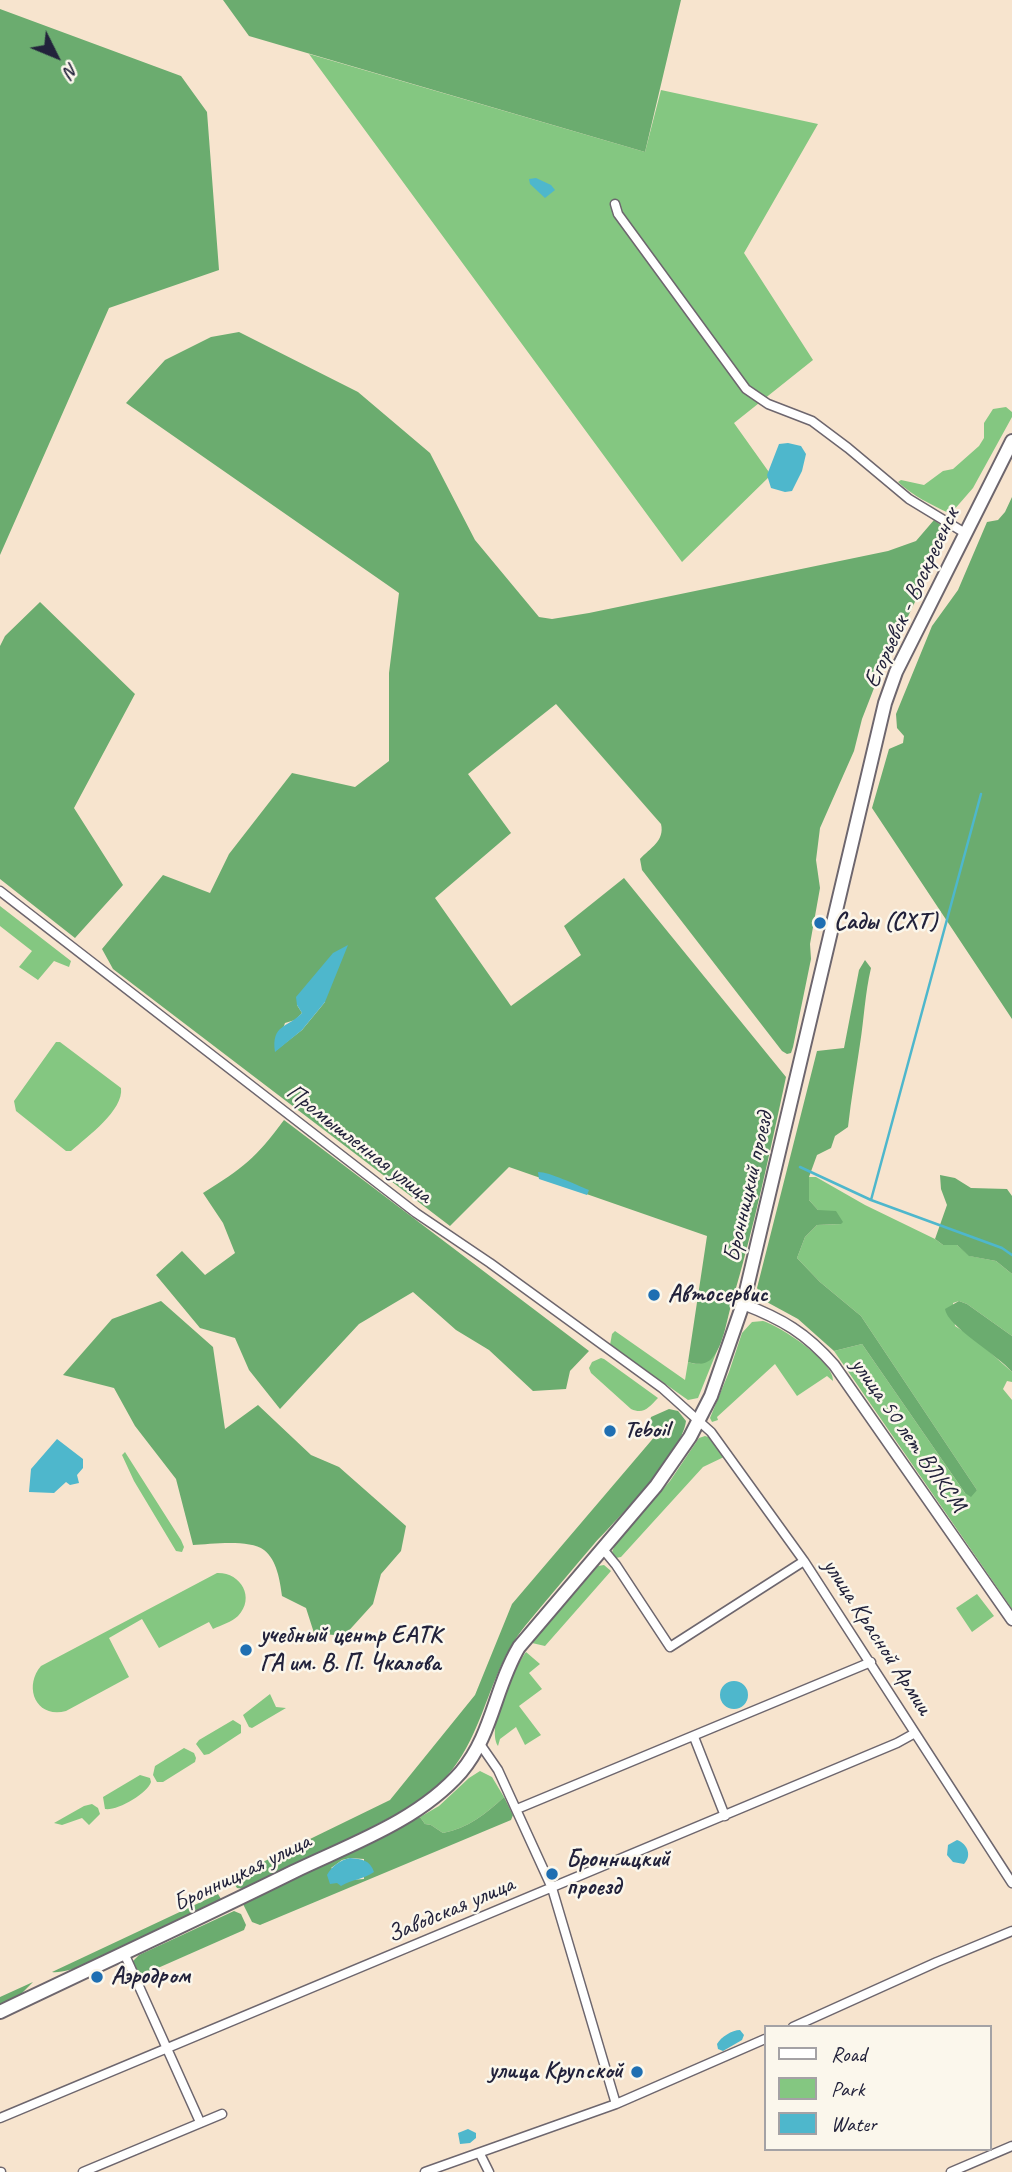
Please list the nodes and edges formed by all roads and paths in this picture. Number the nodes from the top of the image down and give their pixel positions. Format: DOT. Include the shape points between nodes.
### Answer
graph roads {
  1 [pos="615,204"];
  2 [pos="1012,440"];
  3 [pos="965,533"];
  4 [pos="0,891"];
  5 [pos="827,943"];
  6 [pos="743,1304"];
  7 [pos="698,1420"];
  8 [pos="602,1548"];
  9 [pos="804,1560"];
  10 [pos="1012,1620"];
  11 [pos="871,1662"];
  12 [pos="915,1733"];
  13 [pos="694,1737"];
  14 [pos="480,1744"];
  15 [pos="517,1809"];
  16 [pos="726,1816"];
  17 [pos="1012,1883"];
  18 [pos="552,1888"];
  19 [pos="1012,1931"];
  20 [pos="124,1953"];
  21 [pos="0,2012"];
  22 [pos="797,2025"];
  23 [pos="764,2039"];
  24 [pos="168,2049"];
  25 [pos="616,2104"];
  26 [pos="222,2114"];
  27 [pos="0,2118"];
  28 [pos="200,2122"];
  29 [pos="1012,2146"];
  30 [pos="480,2154"];
  31 [pos="83,2172"];
  32 [pos="425,2172"];
  33 [pos="489,2172"];
  34 [pos="951,2172"];
  1 -- 3 [label="street" via="746,389 768,404 812,421 909,499"];
  2 -- 3 [label="main road, Егорьевск - Воскресенск"];
  3 -- 5 [label="main road, Егорьевск - Воскресенск" via="885,703"];
  4 -- 7 [label="street, Промышленная улица" via="416,1213 662,1388"];
  5 -- 6 [label="main road, Бронницкий проезд"];
  6 -- 7 [label="main road, Бронницкий проезд" via="722,1369"];
  6 -- 10 [label="street, улица 50 лет ВЛКСМ" via="791,1325 834,1365"];
  7 -- 8 [label="main road, Бронницкий проезд" via="667,1470"];
  7 -- 9 [label="street, улица Красной Армии" via="723,1446"];
  8 -- 9 [label="street" via="670,1647"];
  8 -- 14 [label="main road, Бронницкий проезд" via="519,1647"];
  9 -- 11 [label="street, улица Красной Армии"];
  11 -- 12 [label="street, улица Красной Армии"];
  11 -- 13 [label="street"];
  12 -- 16 [label="street, Заводская улица"];
  12 -- 17 [label="street, улица Красной Армии"];
  13 -- 15 [label="street"];
  13 -- 16 [label="street"];
  14 -- 15 [label="street"];
  14 -- 20 [label="main road, Бронницкая улица" via="450,1784 416,1811"];
  15 -- 18 [label="street"];
  16 -- 18 [label="street, Заводская улица"];
  18 -- 24 [label="street, Заводская улица"];
  18 -- 25 [label="street"];
  19 -- 22 [label="street"];
  20 -- 21 [label="main road, Бронницкая улица"];
  20 -- 24 [label="street"];
  23 -- 25 [label="street"];
  24 -- 27 [label="street, Заводская улица"];
  24 -- 28 [label="street"];
  25 -- 30 [label="street"];
  26 -- 28 [label="street"];
  28 -- 31 [label="street"];
  29 -- 34 [label="street"];
  30 -- 32 [label="street"];
  30 -- 33 [label="street"];
}
